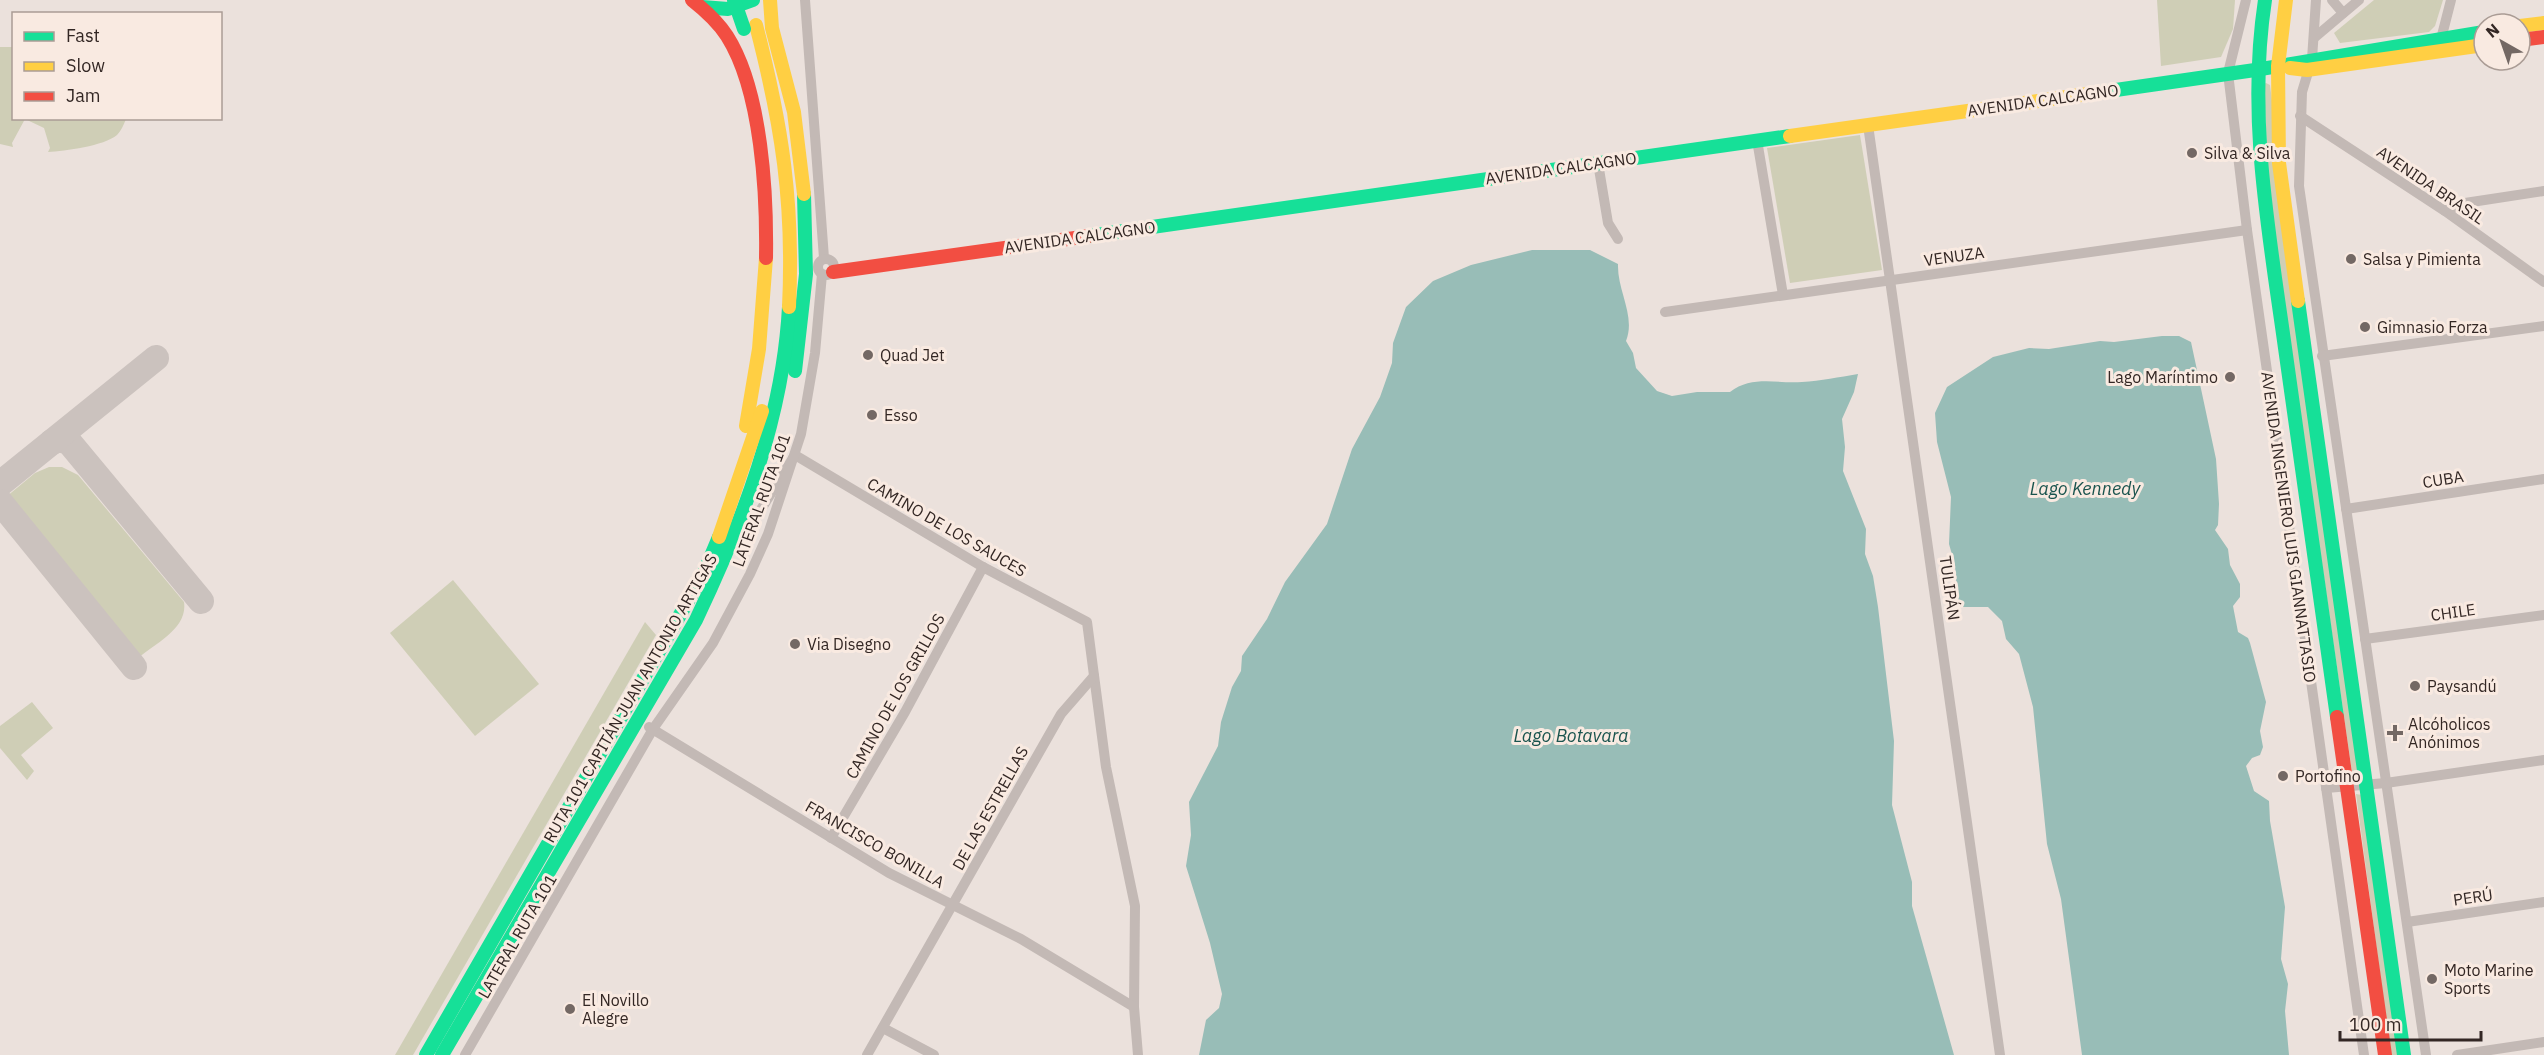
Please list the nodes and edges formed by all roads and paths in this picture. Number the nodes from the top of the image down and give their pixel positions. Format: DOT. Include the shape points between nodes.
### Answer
graph roads {
  1 [pos="734,0"];
  2 [pos="748,0"];
  3 [pos="753,0"];
  4 [pos="770,0"];
  5 [pos="805,0"];
  6 [pos="2246,0"];
  7 [pos="2265,0"];
  8 [pos="2286,0"];
  9 [pos="2316,0"];
  10 [pos="2332,0"];
  11 [pos="2359,0"];
  12 [pos="2451,0"];
  13 [pos="697,4"];
  14 [pos="2343,13"];
  15 [pos="750,27"];
  16 [pos="2472,35"];
  17 [pos="2314,38"];
  18 [pos="2439,45"];
  19 [pos="2472,45"];
  20 [pos="2309,65"];
  21 [pos="2278,66"];
  22 [pos="2255,70"];
  23 [pos="2228,74"];
  24 [pos="2300,116"];
  25 [pos="1868,124"];
  26 [pos="1757,140"];
  27 [pos="1598,163"];
  28 [pos="2544,191"];
  29 [pos="2445,211"];
  30 [pos="2247,230"];
  31 [pos="1618,239"];
  32 [pos="832,268"];
  33 [pos="1892,280"];
  34 [pos="2544,282"];
  35 [pos="1783,295"];
  36 [pos="1665,312"];
  37 [pos="2544,326"];
  38 [pos="2322,356"];
  39 [pos="795,455"];
  40 [pos="2544,479"];
  41 [pos="740,485"];
  42 [pos="2346,509"];
  43 [pos="747,526"];
  44 [pos="734,542"];
  45 [pos="983,567"];
  46 [pos="2544,615"];
  47 [pos="2366,639"];
  48 [pos="1094,676"];
  49 [pos="637,719"];
  50 [pos="653,729"];
  51 [pos="2544,760"];
  52 [pos="2386,783"];
  53 [pos="2367,784"];
  54 [pos="2347,786"];
  55 [pos="2326,788"];
  56 [pos="831,838"];
  57 [pos="2544,902"];
  58 [pos="954,904"];
  59 [pos="2407,922"];
  60 [pos="1134,1007"];
  61 [pos="883,1028"];
  62 [pos="2544,1042"];
  63 [pos="426,1055"];
  64 [pos="442,1055"];
  65 [pos="465,1055"];
  66 [pos="867,1055"];
  67 [pos="934,1055"];
  68 [pos="1138,1055"];
  69 [pos="2000,1055"];
  70 [pos="2364,1055"];
  71 [pos="2385,1055"];
  72 [pos="2404,1055"];
  73 [pos="2426,1055"];
  74 [pos="2457,1055"];
  1 -- 15 [label="main road, RUTA 101 CAPITÁN JUAN ANTONIO ARTIGAS, bridge"];
  2 -- 15 [label="main road, RUTA 101 CAPITÁN JUAN ANTONIO ARTIGAS"];
  3 -- 13 [label="main road" via="723,11"];
  4 -- 43 [label="main road" via="800,153 807,279 793,385"];
  5 -- 32 [label="street, LATERAL RUTA 101"];
  6 -- 23 [label="street, AVENIDA INGENIERO LUIS GIANNATTASIO"];
  7 -- 22 [label="main road, AVENIDA INGENIERO LUIS GIANNATTASIO"];
  8 -- 21 [label="main road"];
  9 -- 17 [label="street"];
  10 -- 14 [label="street"];
  11 -- 14 [label="street"];
  12 -- 18 [label="street"];
  13 -- 41 [label="main road" via="734,44 758,138 767,213 762,330 737,468"];
  14 -- 17 [label="street"];
  15 -- 41 [label="main road, RUTA 101 CAPITÁN JUAN ANTONIO ARTIGAS" via="774,166 779,264 764,402"];
  15 -- 44 [label="main road, RUTA 101 CAPITÁN JUAN ANTONIO ARTIGAS" via="775,92 786,159 792,263 786,345 776,407 758,476"];
  16 -- 18 [label="main road, AVENIDA CALCAGNO"];
  17 -- 20 [label="street"];
  18 -- 19 [label="main road, AVENIDA CALCAGNO"];
  18 -- 20 [label="main road, AVENIDA CALCAGNO"];
  20 -- 21 [label="main road, AVENIDA CALCAGNO"];
  20 -- 24 [label="street"];
  21 -- 22 [label="main road, AVENIDA CALCAGNO"];
  21 -- 53 [label="main road" via="2282,194"];
  22 -- 23 [label="main road, AVENIDA CALCAGNO"];
  22 -- 54 [label="main road, AVENIDA INGENIERO LUIS GIANNATTASIO" via="2264,196"];
  23 -- 25 [label="main road, AVENIDA CALCAGNO"];
  23 -- 30 [label="street, AVENIDA INGENIERO LUIS GIANNATTASIO"];
  24 -- 29 [label="street, AVENIDA BRASIL"];
  24 -- 38 [label="street" via="2299,186"];
  25 -- 26 [label="main road, AVENIDA CALCAGNO"];
  25 -- 33 [label="street, TULIPÁN"];
  26 -- 27 [label="main road, AVENIDA CALCAGNO"];
  26 -- 35 [label="street"];
  27 -- 31 [label="street" via="1608,223"];
  27 -- 32 [label="main road, AVENIDA CALCAGNO"];
  28 -- 29 [label="street" via="2465,203"];
  29 -- 34 [label="street, AVENIDA BRASIL"];
  30 -- 33 [label="street, VENUZA"];
  30 -- 55 [label="street, AVENIDA INGENIERO LUIS GIANNATTASIO"];
  32 -- 39 [label="street, LATERAL RUTA 101"];
  33 -- 35 [label="street, VENUZA"];
  33 -- 69 [label="street, TULIPÁN"];
  35 -- 36 [label="street, VENUZA"];
  37 -- 38 [label="street"];
  38 -- 42 [label="street"];
  39 -- 43 [label="street"];
  39 -- 45 [label="street, CAMINO DE LOS SAUCES"];
  39 -- 50 [label="street, LATERAL RUTA 101" via="768,534 731,611 695,671"];
  40 -- 42 [label="street, CUBA"];
  41 -- 63 [label="main road, RUTA 101 CAPITÁN JUAN ANTONIO ARTIGAS" via="703,575"];
  42 -- 47 [label="street"];
  43 -- 44 [label="main road"];
  44 -- 49 [label="main road, RUTA 101 CAPITÁN JUAN ANTONIO ARTIGAS" via="696,620"];
  45 -- 48 [label="street, CAMINO DE LOS SAUCES" via="1087,622"];
  45 -- 56 [label="street, CAMINO DE LOS GRILLOS"];
  46 -- 47 [label="street, CHILE"];
  47 -- 52 [label="street"];
  48 -- 58 [label="street, DE LAS ESTRELLAS" via="1061,714"];
  48 -- 60 [label="street" via="1106,767 1135,906"];
  49 -- 50 [label="street, FRANCISCO BONILLA"];
  49 -- 64 [label="main road, RUTA 101 CAPITÁN JUAN ANTONIO ARTIGAS"];
  50 -- 56 [label="street, FRANCISCO BONILLA"];
  50 -- 65 [label="street, LATERAL RUTA 101"];
  51 -- 52 [label="street"];
  52 -- 53 [label="street"];
  52 -- 59 [label="street"];
  53 -- 54 [label="street"];
  53 -- 72 [label="main road"];
  54 -- 55 [label="street"];
  54 -- 71 [label="main road, AVENIDA INGENIERO LUIS GIANNATTASIO"];
  55 -- 70 [label="street, AVENIDA INGENIERO LUIS GIANNATTASIO"];
  56 -- 58 [label="street, FRANCISCO BONILLA" via="933,897"];
  57 -- 59 [label="street, PERÚ"];
  58 -- 60 [label="street, FRANCISCO BONILLA"];
  58 -- 61 [label="street, DE LAS ESTRELLAS"];
  59 -- 73 [label="street"];
  60 -- 68 [label="street"];
  61 -- 66 [label="street, DE LAS ESTRELLAS"];
  61 -- 67 [label="street"];
  62 -- 74 [label="street"];
}
